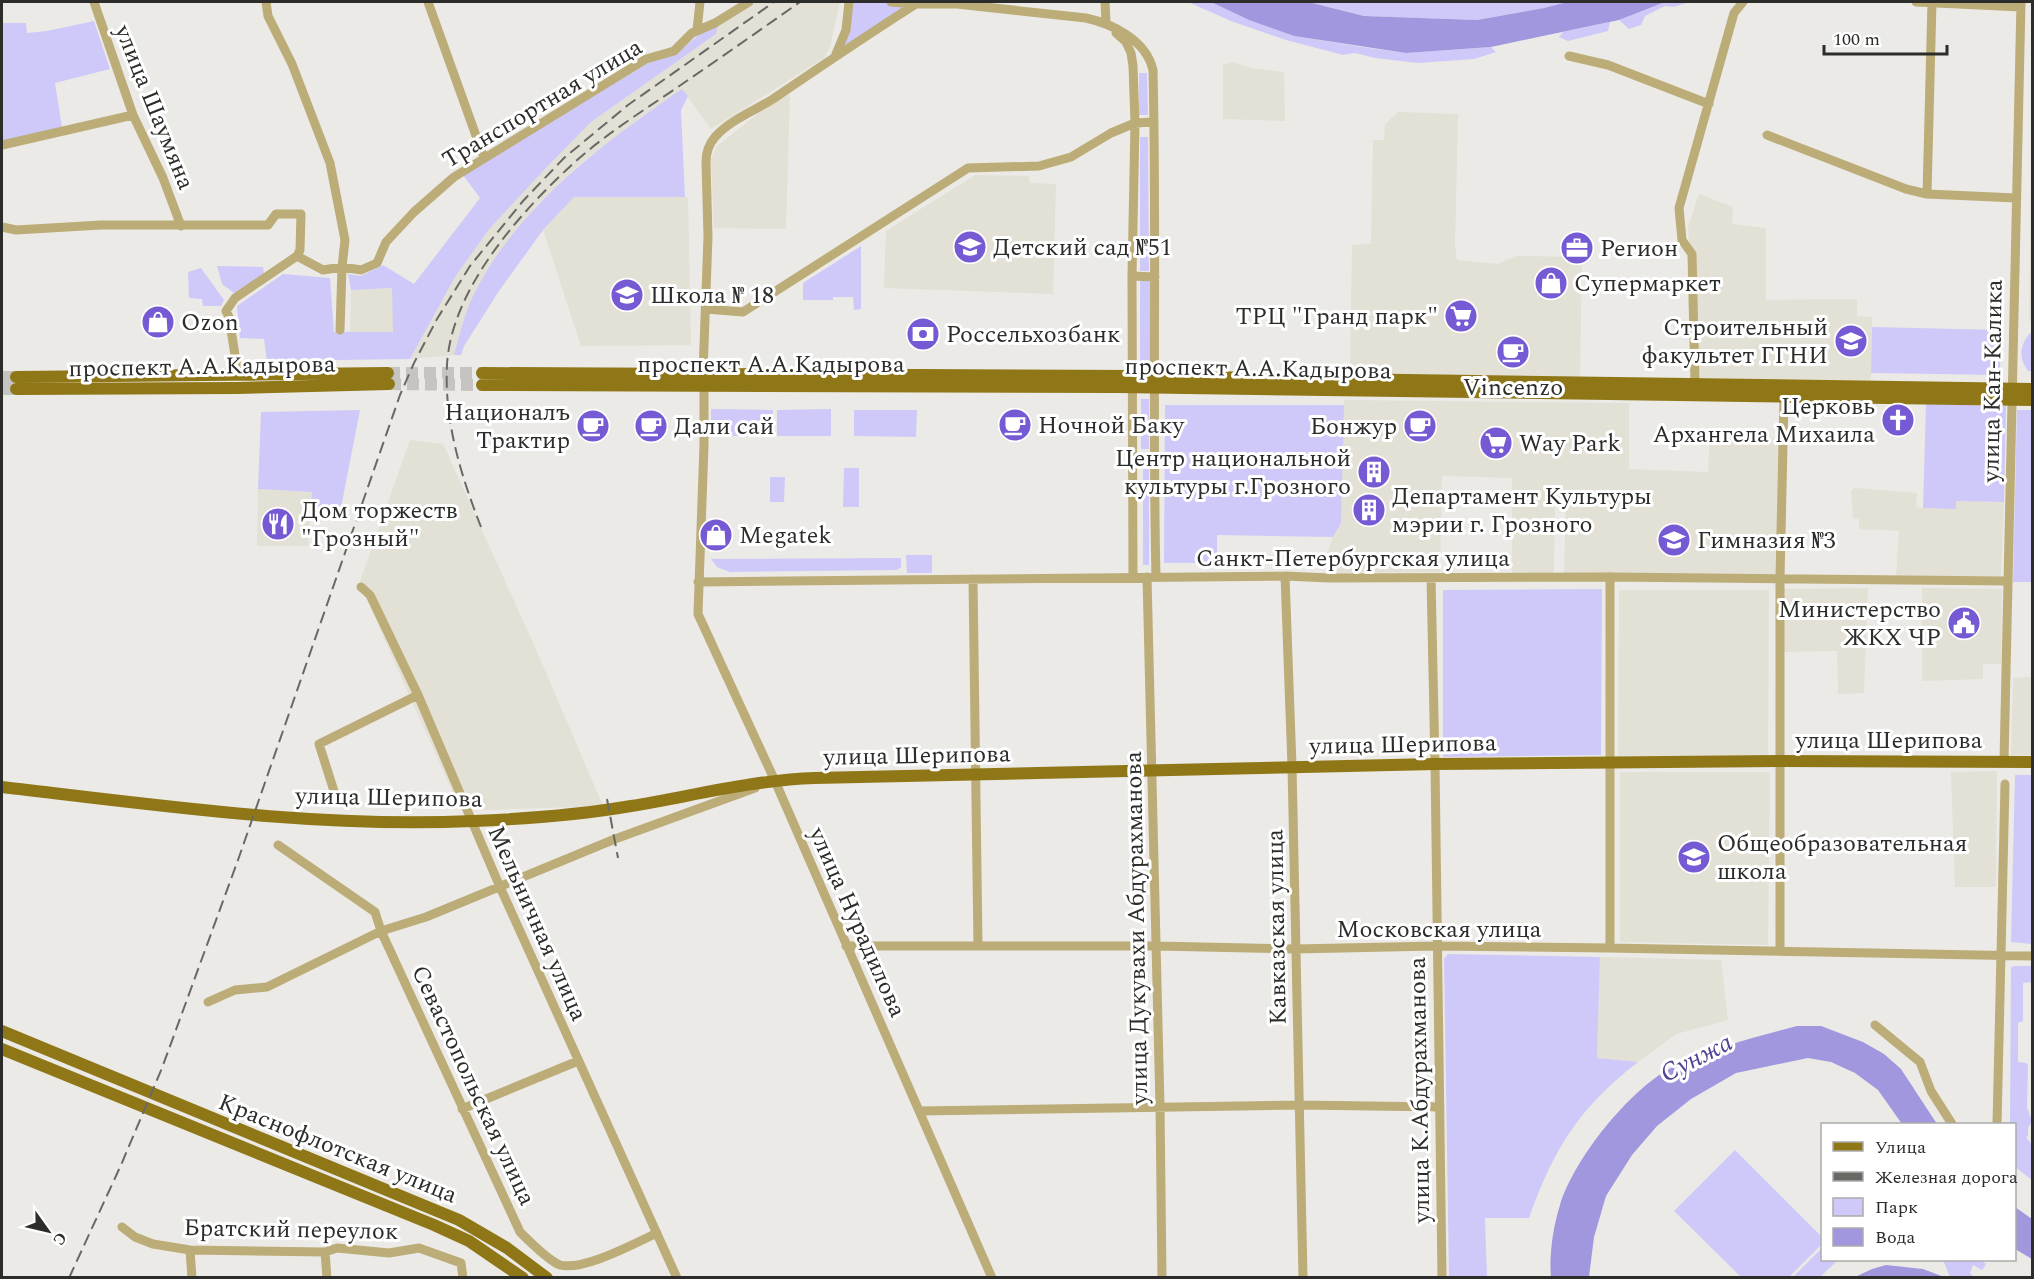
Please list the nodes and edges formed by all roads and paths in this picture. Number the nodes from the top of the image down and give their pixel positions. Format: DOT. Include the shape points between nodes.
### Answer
graph roads {
  1 [pos="94,2"];
  2 [pos="266,2"];
  3 [pos="428,2"];
  4 [pos="700,2"];
  5 [pos="749,2"];
  6 [pos="849,2"];
  7 [pos="891,2"];
  8 [pos="1106,2"];
  9 [pos="1743,2"];
  10 [pos="1916,2"];
  11 [pos="1932,2"];
  12 [pos="916,4"];
  13 [pos="2021,4"];
  14 [pos="1106,22"];
  15 [pos="697,30"];
  16 [pos="836,54"];
  17 [pos="1569,56"];
  18 [pos="1133,66"];
  19 [pos="1153,69"];
  20 [pos="1709,104"];
  21 [pos="133,115"];
  22 [pos="1154,122"];
  23 [pos="1135,123"];
  24 [pos="1767,135"];
  25 [pos="2,145"];
  26 [pos="484,158"];
  27 [pos="1927,194"];
  28 [pos="2016,198"];
  29 [pos="181,226"];
  30 [pos="2,227"];
  31 [pos="297,256"];
  32 [pos="342,267"];
  33 [pos="1132,276"];
  34 [pos="1155,277"];
  35 [pos="706,309"];
  36 [pos="340,330"];
  37 [pos="238,374"];
  38 [pos="482,379"];
  39 [pos="704,379"];
  40 [pos="1133,382"];
  41 [pos="1154,382"];
  42 [pos="1695,383"];
  43 [pos="2032,389"];
  44 [pos="2011,395"];
  45 [pos="1784,398"];
  46 [pos="2032,400"];
  47 [pos="1132,464"];
  48 [pos="1153,464"];
  49 [pos="1285,576"];
  50 [pos="1133,577"];
  51 [pos="1151,577"];
  52 [pos="1610,577"];
  53 [pos="1431,578"];
  54 [pos="973,579"];
  55 [pos="1780,579"];
  56 [pos="2008,581"];
  57 [pos="698,582"];
  58 [pos="361,587"];
  59 [pos="418,695"];
  60 [pos="1610,759"];
  61 [pos="1780,761"];
  62 [pos="2004,762"];
  63 [pos="2032,762"];
  64 [pos="1435,764"];
  65 [pos="1292,766"];
  66 [pos="1152,771"];
  67 [pos="977,774"];
  68 [pos="775,781"];
  69 [pos="2005,784"];
  70 [pos="2,787"];
  71 [pos="334,791"];
  72 [pos="472,821"];
  73 [pos="278,845"];
  74 [pos="500,887"];
  75 [pos="381,931"];
  76 [pos="846,946"];
  77 [pos="978,946"];
  78 [pos="1156,946"];
  79 [pos="1436,946"];
  80 [pos="1610,948"];
  81 [pos="1295,949"];
  82 [pos="1780,950"];
  83 [pos="2001,956"];
  84 [pos="2032,956"];
  85 [pos="208,1002"];
  86 [pos="1875,1025"];
  87 [pos="2,1031"];
  88 [pos="2,1049"];
  89 [pos="578,1061"];
  90 [pos="1300,1105"];
  91 [pos="1160,1106"];
  92 [pos="1440,1107"];
  93 [pos="462,1109"];
  94 [pos="919,1111"];
  95 [pos="1951,1123"];
  96 [pos="1997,1123"];
  97 [pos="122,1227"];
  98 [pos="657,1233"];
  99 [pos="190,1250"];
  100 [pos="325,1252"];
  101 [pos="192,1278"];
  102 [pos="327,1278"];
  103 [pos="463,1278"];
  104 [pos="524,1278"];
  105 [pos="547,1278"];
  106 [pos="677,1278"];
  107 [pos="992,1278"];
  108 [pos="1162,1278"];
  109 [pos="1303,1278"];
  110 [pos="1442,1278"];
  1 -- 21 [label="street, улица Шаумяна"];
  2 -- 32 [label="street" via="268,16 292,64 330,163 345,240"];
  3 -- 26 [label="street"];
  4 -- 15 [label="street"];
  5 -- 15 [label="street, Транспортная улица"];
  6 -- 16 [label="street" via="846,30"];
  7 -- 12 [label="street"];
  8 -- 14 [label="street"];
  9 -- 20 [label="street" via="1734,13"];
  10 -- 11 [label="street"];
  11 -- 13 [label="street"];
  11 -- 27 [label="street"];
  12 -- 14 [label="street" via="957,4"];
  12 -- 16 [label="street, улица Нурадилова"];
  13 -- 28 [label="street, улица Кан-Калика"];
  14 -- 18 [label="street" via="1125,42"];
  14 -- 19 [label="street" via="1133,40"];
  15 -- 26 [label="street, Транспортная улица" via="674,51 646,59"];
  16 -- 35 [label="street, улица Нурадилова" via="724,128 706,153"];
  17 -- 20 [label="street" via="1608,65"];
  18 -- 19 [label="street"];
  18 -- 23 [label="street"];
  19 -- 22 [label="street, улица Дукувахи Абдурахманова"];
  20 -- 42 [label="street" via="1679,208 1682,240 1692,254"];
  21 -- 25 [label="street"];
  21 -- 29 [label="street, улица Шаумяна"];
  22 -- 23 [label="street"];
  22 -- 34 [label="street, улица Дукувахи Абдурахманова"];
  23 -- 33 [label="street"];
  23 -- 35 [label="street" via="1071,156 1039,166 968,168 743,312"];
  24 -- 27 [label="street"];
  26 -- 32 [label="street, Транспортная улица" via="454,177 414,212 386,242 376,263 361,270"];
  27 -- 28 [label="street"];
  28 -- 44 [label="street, улица Кан-Калика"];
  29 -- 30 [label="street" via="16,230"];
  29 -- 31 [label="street" via="268,225 276,214 300,214"];
  31 -- 32 [label="street" via="322,270"];
  31 -- 37 [label="street" via="235,298 226,311"];
  32 -- 36 [label="street"];
  33 -- 34 [label="street"];
  33 -- 40 [label="street"];
  34 -- 41 [label="street, улица Дукувахи Абдурахманова"];
  35 -- 39 [label="street, улица Нурадилова"];
  37 -- 37 [label="main road, проспект А.А.Кадырова" via="16,383 205,388 388,378"];
  38 -- 39 [label="main road, проспект А.А.Кадырова"];
  39 -- 40 [label="main road, проспект А.А.Кадырова"];
  39 -- 57 [label="street, улица Нурадилова"];
  40 -- 41 [label="main road, проспект А.А.Кадырова"];
  40 -- 47 [label="street"];
  41 -- 42 [label="main road, проспект А.А.Кадырова"];
  41 -- 45 [label="main road, проспект А.А.Кадырова"];
  41 -- 48 [label="street, улица Дукувахи Абдурахманова"];
  42 -- 44 [label="main road, проспект А.А.Кадырова"];
  43 -- 44 [label="main road, проспект А.А.Кадырова"];
  44 -- 45 [label="main road, проспект А.А.Кадырова"];
  44 -- 46 [label="main road, проспект А.А.Кадырова"];
  44 -- 56 [label="street, улица Кан-Калика"];
  45 -- 55 [label="street"];
  47 -- 48 [label="street"];
  47 -- 50 [label="street"];
  48 -- 51 [label="street, улица Дукувахи Абдурахманова"];
  49 -- 51 [label="street, Санкт-Петербургская улица"];
  49 -- 53 [label="street, Санкт-Петербургская улица"];
  49 -- 65 [label="street, Кавказская улица"];
  50 -- 51 [label="street, Санкт-Петербургская улица"];
  50 -- 54 [label="street, Санкт-Петербургская улица"];
  51 -- 66 [label="street, улица Дукувахи Абдурахманова"];
  52 -- 53 [label="street, Санкт-Петербургская улица"];
  52 -- 55 [label="street, Санкт-Петербургская улица"];
  52 -- 60 [label="street"];
  53 -- 64 [label="street, улица К.Абдурахманова"];
  54 -- 57 [label="street, Санкт-Петербургская улица"];
  54 -- 67 [label="street"];
  55 -- 56 [label="street, Санкт-Петербургская улица"];
  55 -- 61 [label="street"];
  56 -- 62 [label="street, улица Кан-Калика"];
  57 -- 68 [label="street, улица Нурадилова" via="698,614"];
  58 -- 59 [label="street, Мельничная улица" via="370,596"];
  59 -- 71 [label="street" via="318,744"];
  59 -- 72 [label="street, Мельничная улица"];
  60 -- 61 [label="main road, улица Шерипова"];
  60 -- 64 [label="main road, улица Шерипова"];
  60 -- 80 [label="street"];
  61 -- 62 [label="main road, улица Шерипова"];
  61 -- 82 [label="street"];
  62 -- 63 [label="main road, улица Шерипова"];
  64 -- 65 [label="main road, улица Шерипова"];
  64 -- 79 [label="street, улица К.Абдурахманова"];
  65 -- 66 [label="main road, улица Шерипова"];
  65 -- 81 [label="street, Кавказская улица"];
  66 -- 67 [label="main road, улица Шерипова"];
  66 -- 78 [label="street, улица Дукувахи Абдурахманова"];
  67 -- 68 [label="main road, улица Шерипова"];
  67 -- 77 [label="street"];
  68 -- 72 [label="main road, улица Шерипова" via="610,810"];
  68 -- 74 [label="street, улица Шерипова" via="615,839"];
  68 -- 76 [label="street, улица Нурадилова"];
  69 -- 83 [label="street"];
  70 -- 72 [label="main road, улица Шерипова" via="205,811 346,822"];
  72 -- 74 [label="street, Мельничная улица"];
  73 -- 75 [label="street" via="375,912"];
  74 -- 75 [label="street, улица Шерипова"];
  74 -- 89 [label="street, Мельничная улица"];
  75 -- 85 [label="street, улица Шерипова" via="267,987 235,990"];
  75 -- 93 [label="street, Севастопольская улица"];
  76 -- 77 [label="street, Московская улица"];
  76 -- 94 [label="street, улица Нурадилова"];
  77 -- 78 [label="street, Московская улица"];
  78 -- 81 [label="street, Московская улица"];
  78 -- 91 [label="street, улица Дукувахи Абдурахманова"];
  79 -- 80 [label="street, Московская улица"];
  79 -- 81 [label="street, Московская улица"];
  79 -- 92 [label="street, улица К.Абдурахманова"];
  80 -- 82 [label="street, Московская улица"];
  81 -- 90 [label="street, Кавказская улица"];
  82 -- 83 [label="street, Московская улица"];
  83 -- 84 [label="street, Московская улица"];
  83 -- 96 [label="street"];
  86 -- 95 [label="street" via="1920,1062"];
  87 -- 105 [label="main road, Краснофлотская улица" via="459,1220 507,1248"];
  88 -- 104 [label="main road, Краснофлотская улица" via="434,1225 469,1241"];
  89 -- 93 [label="street"];
  89 -- 98 [label="street, Мельничная улица"];
  90 -- 91 [label="street"];
  90 -- 92 [label="street"];
  90 -- 109 [label="street, Кавказская улица"];
  91 -- 94 [label="street"];
  91 -- 108 [label="street, улица Дукувахи Абдурахманова"];
  92 -- 110 [label="street, улица К.Абдурахманова"];
  93 -- 98 [label="street, Севастопольская улица" via="520,1232 560,1265 590,1263"];
  94 -- 107 [label="street, улица Нурадилова"];
  97 -- 99 [label="street, Братский переулок" via="153,1244"];
  98 -- 106 [label="street, Мельничная улица"];
  99 -- 100 [label="street, Братский переулок"];
  99 -- 101 [label="street"];
  100 -- 102 [label="street"];
  100 -- 103 [label="street, Братский переулок" via="337,1248 389,1253 419,1248 461,1263"];
}
